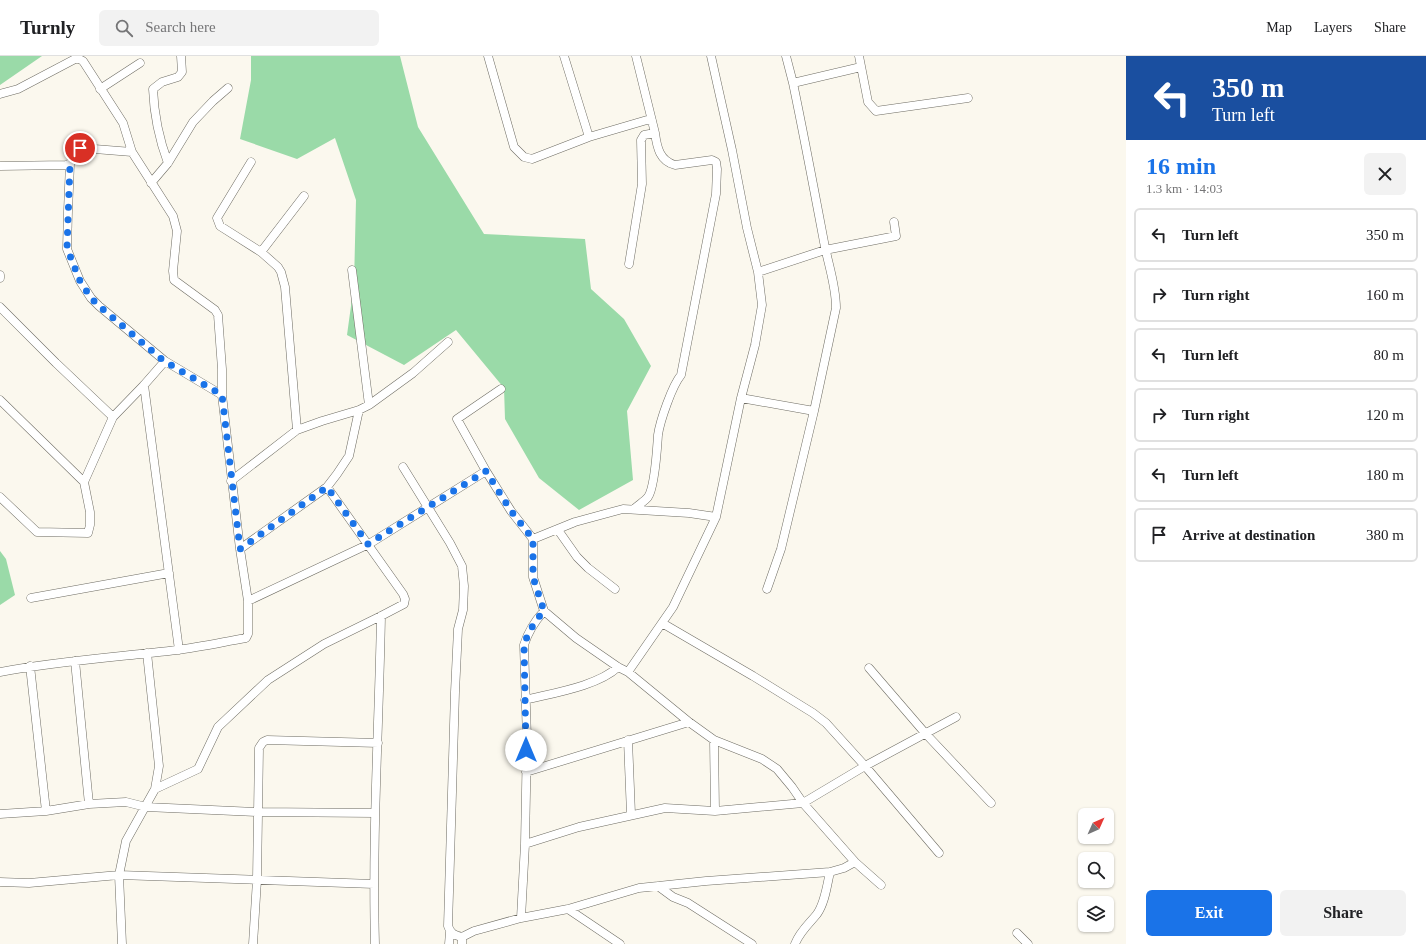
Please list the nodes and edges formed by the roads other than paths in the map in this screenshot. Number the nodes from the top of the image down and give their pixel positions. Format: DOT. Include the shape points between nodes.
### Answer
graph roads {
  1 [pos="181,56"];
  2 [pos="488,56"];
  3 [pos="564,56"];
  4 [pos="636,56"];
  5 [pos="711,56"];
  6 [pos="786,56"];
  7 [pos="858,56"];
  8 [pos="140,63"];
  9 [pos="861,67"];
  10 [pos="793,83"];
  11 [pos="228,88"];
  12 [pos="100,89"];
  13 [pos="0,94"];
  14 [pos="968,98"];
  15 [pos="652,121"];
  16 [pos="656,133"];
  17 [pos="589,137"];
  18 [pos="132,152"];
  19 [pos="251,162"];
  20 [pos="168,163"];
  21 [pos="70,164"];
  22 [pos="0,166"];
  23 [pos="151,183"];
  24 [pos="304,196"];
  25 [pos="894,222"];
  26 [pos="825,250"];
  27 [pos="261,252"];
  28 [pos="629,264"];
  29 [pos="352,270"];
  30 [pos="758,272"];
  31 [pos="0,307"];
  32 [pos="448,342"];
  33 [pos="164,361"];
  34 [pos="144,385"];
  35 [pos="501,389"];
  36 [pos="222,395"];
  37 [pos="741,398"];
  38 [pos="0,400"];
  39 [pos="369,405"];
  40 [pos="359,410"];
  41 [pos="814,411"];
  42 [pos="113,417"];
  43 [pos="297,430"];
  44 [pos="403,467"];
  45 [pos="486,471"];
  46 [pos="231,481"];
  47 [pos="84,482"];
  48 [pos="327,487"];
  49 [pos="0,497"];
  50 [pos="428,507"];
  51 [pos="634,509"];
  52 [pos="716,517"];
  53 [pos="558,530"];
  54 [pos="533,539"];
  55 [pos="368,544"];
  56 [pos="240,549"];
  57 [pos="169,573"];
  58 [pos="615,589"];
  59 [pos="767,589"];
  60 [pos="31,598"];
  61 [pos="248,601"];
  62 [pos="544,611"];
  63 [pos="381,616"];
  64 [pos="662,623"];
  65 [pos="178,650"];
  66 [pos="147,653"];
  67 [pos="74,661"];
  68 [pos="30,666"];
  69 [pos="618,667"];
  70 [pos="869,668"];
  71 [pos="0,672"];
  72 [pos="628,672"];
  73 [pos="525,700"];
  74 [pos="956,717"];
  75 [pos="689,722"];
  76 [pos="925,733"];
  77 [pos="628,740"];
  78 [pos="714,740"];
  79 [pos="378,743"];
  80 [pos="865,766"];
  81 [pos="526,772"];
  82 [pos="155,789"];
  83 [pos="803,803"];
  84 [pos="991,803"];
  85 [pos="89,804"];
  86 [pos="146,806"];
  87 [pos="46,811"];
  88 [pos="715,811"];
  89 [pos="258,812"];
  90 [pos="374,813"];
  91 [pos="0,814"];
  92 [pos="631,814"];
  93 [pos="525,844"];
  94 [pos="940,853"];
  95 [pos="855,862"];
  96 [pos="830,872"];
  97 [pos="119,875"];
  98 [pos="257,880"];
  99 [pos="0,882"];
  100 [pos="374,884"];
  101 [pos="881,885"];
  102 [pos="658,886"];
  103 [pos="568,909"];
  104 [pos="521,918"];
  105 [pos="450,932"];
  106 [pos="1017,933"];
  107 [pos="462,941"];
  108 [pos="122,944"];
  109 [pos="253,944"];
  110 [pos="375,944"];
  111 [pos="449,944"];
  112 [pos="620,944"];
  113 [pos="752,944"];
  114 [pos="795,944"];
  115 [pos="1028,944"];
  1 -- 20 [label="street" via="182,72 178,77 162,82 153,89 155,116"];
  2 -- 17 [label="street" via="514,147 524,157 532,159"];
  3 -- 17 [label="street"];
  4 -- 15 [label="street"];
  5 -- 30 [label="street"];
  6 -- 10 [label="street"];
  7 -- 9 [label="street"];
  8 -- 12 [label="street"];
  9 -- 10 [label="street"];
  9 -- 14 [label="street" via="868,102 876,111"];
  10 -- 26 [label="street"];
  11 -- 20 [label="street" via="193,122"];
  12 -- 13 [label="street" via="83,61 75,59 18,89"];
  12 -- 18 [label="street" via="122,123"];
  15 -- 16 [label="street"];
  15 -- 17 [label="street" via="647,120"];
  16 -- 28 [label="street" via="644,135 641,140 642,184"];
  16 -- 51 [label="street" via="660,154 670,164 712,160 716,162 717,180 681,375 672,391 659,433 649,496"];
  18 -- 21 [label="street" via="77,149"];
  18 -- 23 [label="street"];
  19 -- 27 [label="street" via="217,218 220,226"];
  20 -- 23 [label="street"];
  21 -- 22 [label="street"];
  21 -- 33 [label="street" via="67,248 80,281 99,306"];
  23 -- 36 [label="street" via="173,216 178,231 172,271 174,280 215,310 218,315"];
  24 -- 27 [label="street"];
  25 -- 26 [label="street" via="896,236"];
  26 -- 30 [label="street"];
  26 -- 41 [label="street" via="836,308"];
  27 -- 43 [label="street" via="282,272"];
  29 -- 39 [label="street"];
  30 -- 37 [label="street" via="762,305"];
  31 -- 42 [label="street"];
  32 -- 39 [label="street"];
  33 -- 34 [label="street"];
  33 -- 36 [label="street"];
  34 -- 42 [label="street"];
  34 -- 57 [label="street"];
  35 -- 45 [label="street" via="457,419"];
  36 -- 46 [label="street"];
  37 -- 41 [label="street"];
  37 -- 52 [label="street"];
  38 -- 47 [label="street"];
  39 -- 40 [label="street"];
  40 -- 43 [label="street"];
  40 -- 48 [label="street" via="349,456"];
  41 -- 59 [label="street" via="781,549"];
  42 -- 47 [label="street"];
  43 -- 46 [label="street"];
  44 -- 50 [label="street"];
  45 -- 50 [label="street"];
  45 -- 54 [label="street" via="511,511"];
  46 -- 56 [label="street"];
  47 -- 49 [label="street" via="90,512 88,533 37,532"];
  48 -- 55 [label="street"];
  48 -- 56 [label="street"];
  50 -- 55 [label="street"];
  50 -- 105 [label="street" via="459,558 464,586 463,610 458,629 455,692 448,926"];
  51 -- 52 [label="street"];
  51 -- 53 [label="street" via="601,514"];
  52 -- 64 [label="street" via="673,607"];
  53 -- 54 [label="street"];
  53 -- 58 [label="street" via="577,557"];
  54 -- 62 [label="street" via="533,577"];
  55 -- 61 [label="street"];
  55 -- 63 [label="street" via="405,599 404,604"];
  56 -- 61 [label="street"];
  57 -- 60 [label="street"];
  57 -- 65 [label="street"];
  61 -- 65 [label="street" via="246,638"];
  62 -- 69 [label="street" via="576,638"];
  62 -- 73 [label="street" via="536,620 524,645"];
  63 -- 79 [label="street"];
  63 -- 82 [label="street" via="324,644 268,680 218,727 198,769"];
  64 -- 72 [label="street"];
  64 -- 80 [label="street" via="813,713 826,723"];
  65 -- 66 [label="street"];
  66 -- 67 [label="street"];
  66 -- 82 [label="street" via="159,766"];
  67 -- 68 [label="street"];
  67 -- 85 [label="street"];
  68 -- 71 [label="street"];
  68 -- 87 [label="street"];
  69 -- 72 [label="street"];
  69 -- 73 [label="street" via="593,683"];
  70 -- 76 [label="street"];
  72 -- 75 [label="street"];
  73 -- 81 [label="street"];
  74 -- 76 [label="street"];
  75 -- 77 [label="street"];
  75 -- 78 [label="street"];
  76 -- 80 [label="street"];
  76 -- 84 [label="street"];
  77 -- 81 [label="street"];
  77 -- 92 [label="street"];
  78 -- 83 [label="street" via="762,759 777,769"];
  78 -- 88 [label="street"];
  79 -- 89 [label="street" via="267,740 263,742 259,748"];
  79 -- 90 [label="street"];
  80 -- 83 [label="street"];
  80 -- 94 [label="street"];
  81 -- 93 [label="street"];
  82 -- 86 [label="street"];
  83 -- 88 [label="street"];
  83 -- 95 [label="street"];
  85 -- 86 [label="street" via="126,802"];
  85 -- 87 [label="street"];
  86 -- 89 [label="street"];
  86 -- 97 [label="street" via="126,841"];
  87 -- 91 [label="street"];
  88 -- 92 [label="street" via="665,808"];
  89 -- 90 [label="street"];
  89 -- 98 [label="street"];
  90 -- 100 [label="street"];
  92 -- 93 [label="street"];
  93 -- 104 [label="street"];
  95 -- 96 [label="street"];
  95 -- 101 [label="street"];
  96 -- 102 [label="street" via="706,880"];
  96 -- 114 [label="street" via="818,913 803,929"];
  97 -- 98 [label="street"];
  97 -- 99 [label="street" via="29,883"];
  97 -- 108 [label="street"];
  98 -- 100 [label="street"];
  98 -- 109 [label="street"];
  100 -- 110 [label="street"];
  102 -- 103 [label="street" via="639,888"];
  102 -- 113 [label="street"];
  103 -- 104 [label="street"];
  103 -- 112 [label="street"];
  104 -- 107 [label="street" via="474,931"];
  105 -- 107 [label="street"];
  105 -- 111 [label="street"];
  106 -- 115 [label="street"];
}
